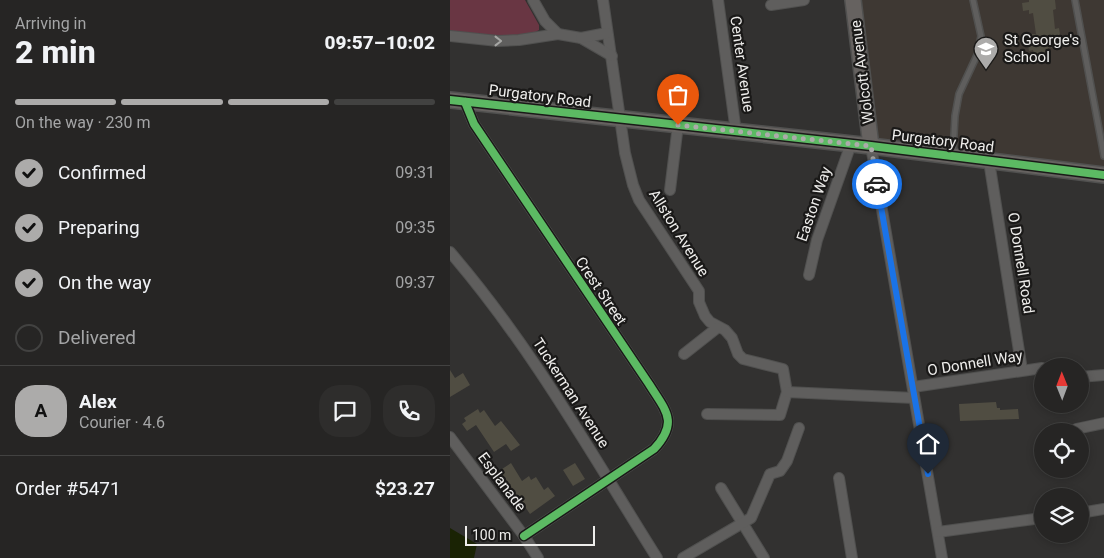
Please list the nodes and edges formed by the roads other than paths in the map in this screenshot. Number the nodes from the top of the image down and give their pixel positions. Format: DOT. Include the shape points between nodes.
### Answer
graph roads {
  1 [pos="533,0"];
  2 [pos="603,0"];
  3 [pos="718,0"];
  4 [pos="804,0"];
  5 [pos="853,0"];
  6 [pos="973,0"];
  7 [pos="1075,0"];
  8 [pos="771,5"];
  9 [pos="607,33"];
  10 [pos="558,34"];
  11 [pos="450,36"];
  12 [pos="581,38"];
  13 [pos="612,56"];
  14 [pos="458,101"];
  15 [pos="621,119"];
  16 [pos="678,125"];
  17 [pos="736,132"];
  18 [pos="851,144"];
  19 [pos="871,146"];
  20 [pos="953,156"];
  21 [pos="1104,156"];
  22 [pos="989,161"];
  23 [pos="1104,175"];
  24 [pos="670,190"];
  25 [pos="450,252"];
  26 [pos="810,275"];
  27 [pos="717,328"];
  28 [pos="684,354"];
  29 [pos="1034,369"];
  30 [pos="1022,370"];
  31 [pos="1104,375"];
  32 [pos="1089,376"];
  33 [pos="912,387"];
  34 [pos="787,392"];
  35 [pos="914,398"];
  36 [pos="707,414"];
  37 [pos="1104,423"];
  38 [pos="1089,426"];
  39 [pos="799,428"];
  40 [pos="450,437"];
  41 [pos="839,478"];
  42 [pos="609,481"];
  43 [pos="721,488"];
  44 [pos="1104,509"];
  45 [pos="1089,512"];
  46 [pos="1034,519"];
  47 [pos="742,522"];
  48 [pos="938,532"];
  49 [pos="524,536"];
  50 [pos="538,558"];
  51 [pos="657,558"];
  52 [pos="683,558"];
  53 [pos="764,558"];
  54 [pos="852,558"];
  55 [pos="942,558"];
  1 -- 10 [label="street" via="545,21"];
  2 -- 9 [label="street, Allston Avenue"];
  3 -- 17 [label="street, Center Avenue"];
  4 -- 8 [label="street"];
  5 -- 19 [label="street, Wolcott Avenue"];
  6 -- 20 [label="lane" via="981,36 978,53 959,94"];
  7 -- 21 [label="lane"];
  9 -- 12 [label="street"];
  9 -- 13 [label="street, Allston Avenue"];
  11 -- 10 [label="street, one-way" via="505,41"];
  10 -- 12 [label="street"];
  12 -- 13 [label="street"];
  13 -- 15 [label="street, Allston Avenue"];
  14 -- 15 [label="street, Purgatory Road"];
  14 -- 42 [label="street, Crest Street" via="649,384 668,419 668,431 654,449"];
  15 -- 16 [label="street, Purgatory Road"];
  15 -- 27 [label="street, Allston Avenue" via="628,168 639,200 699,292 705,316"];
  16 -- 17 [label="street, Purgatory Road"];
  16 -- 24 [label="street"];
  17 -- 18 [label="street, Purgatory Road"];
  18 -- 19 [label="street, Purgatory Road"];
  18 -- 26 [label="street, Easton Way" via="816,240"];
  19 -- 20 [label="street, Purgatory Road"];
  19 -- 33 [label="street, Wolcott Avenue"];
  20 -- 22 [label="street, Purgatory Road"];
  22 -- 23 [label="street, Purgatory Road"];
  22 -- 30 [label="street, O Donnell Road"];
  25 -- 42 [label="street, Tuckerman Avenue" via="528,352"];
  27 -- 28 [label="street"];
  27 -- 34 [label="street, Allston Avenue" via="725,330 732,338 734,348 744,359 783,369"];
  29 -- 30 [label="street, O Donnell Way"];
  30 -- 33 [label="street, O Donnell Way"];
  31 -- 32 [label="street"];
  33 -- 35 [label="street, Wolcott Avenue"];
  34 -- 35 [label="street"];
  34 -- 36 [label="street" via="780,415"];
  35 -- 48 [label="street, Wolcott Avenue"];
  37 -- 38 [label="street"];
  39 -- 47 [label="street" via="787,461 780,471 770,474 751,518"];
  40 -- 49 [label="street, Esplanade"];
  41 -- 54 [label="street"];
  42 -- 49 [label="street"];
  42 -- 51 [label="street, Tuckerman Avenue"];
  43 -- 47 [label="street"];
  44 -- 45 [label="street"];
  46 -- 48 [label="street"];
  47 -- 52 [label="street"];
  47 -- 53 [label="street"];
  48 -- 55 [label="street, Wolcott Avenue"];
  49 -- 50 [label="street, Esplanade"];
}
